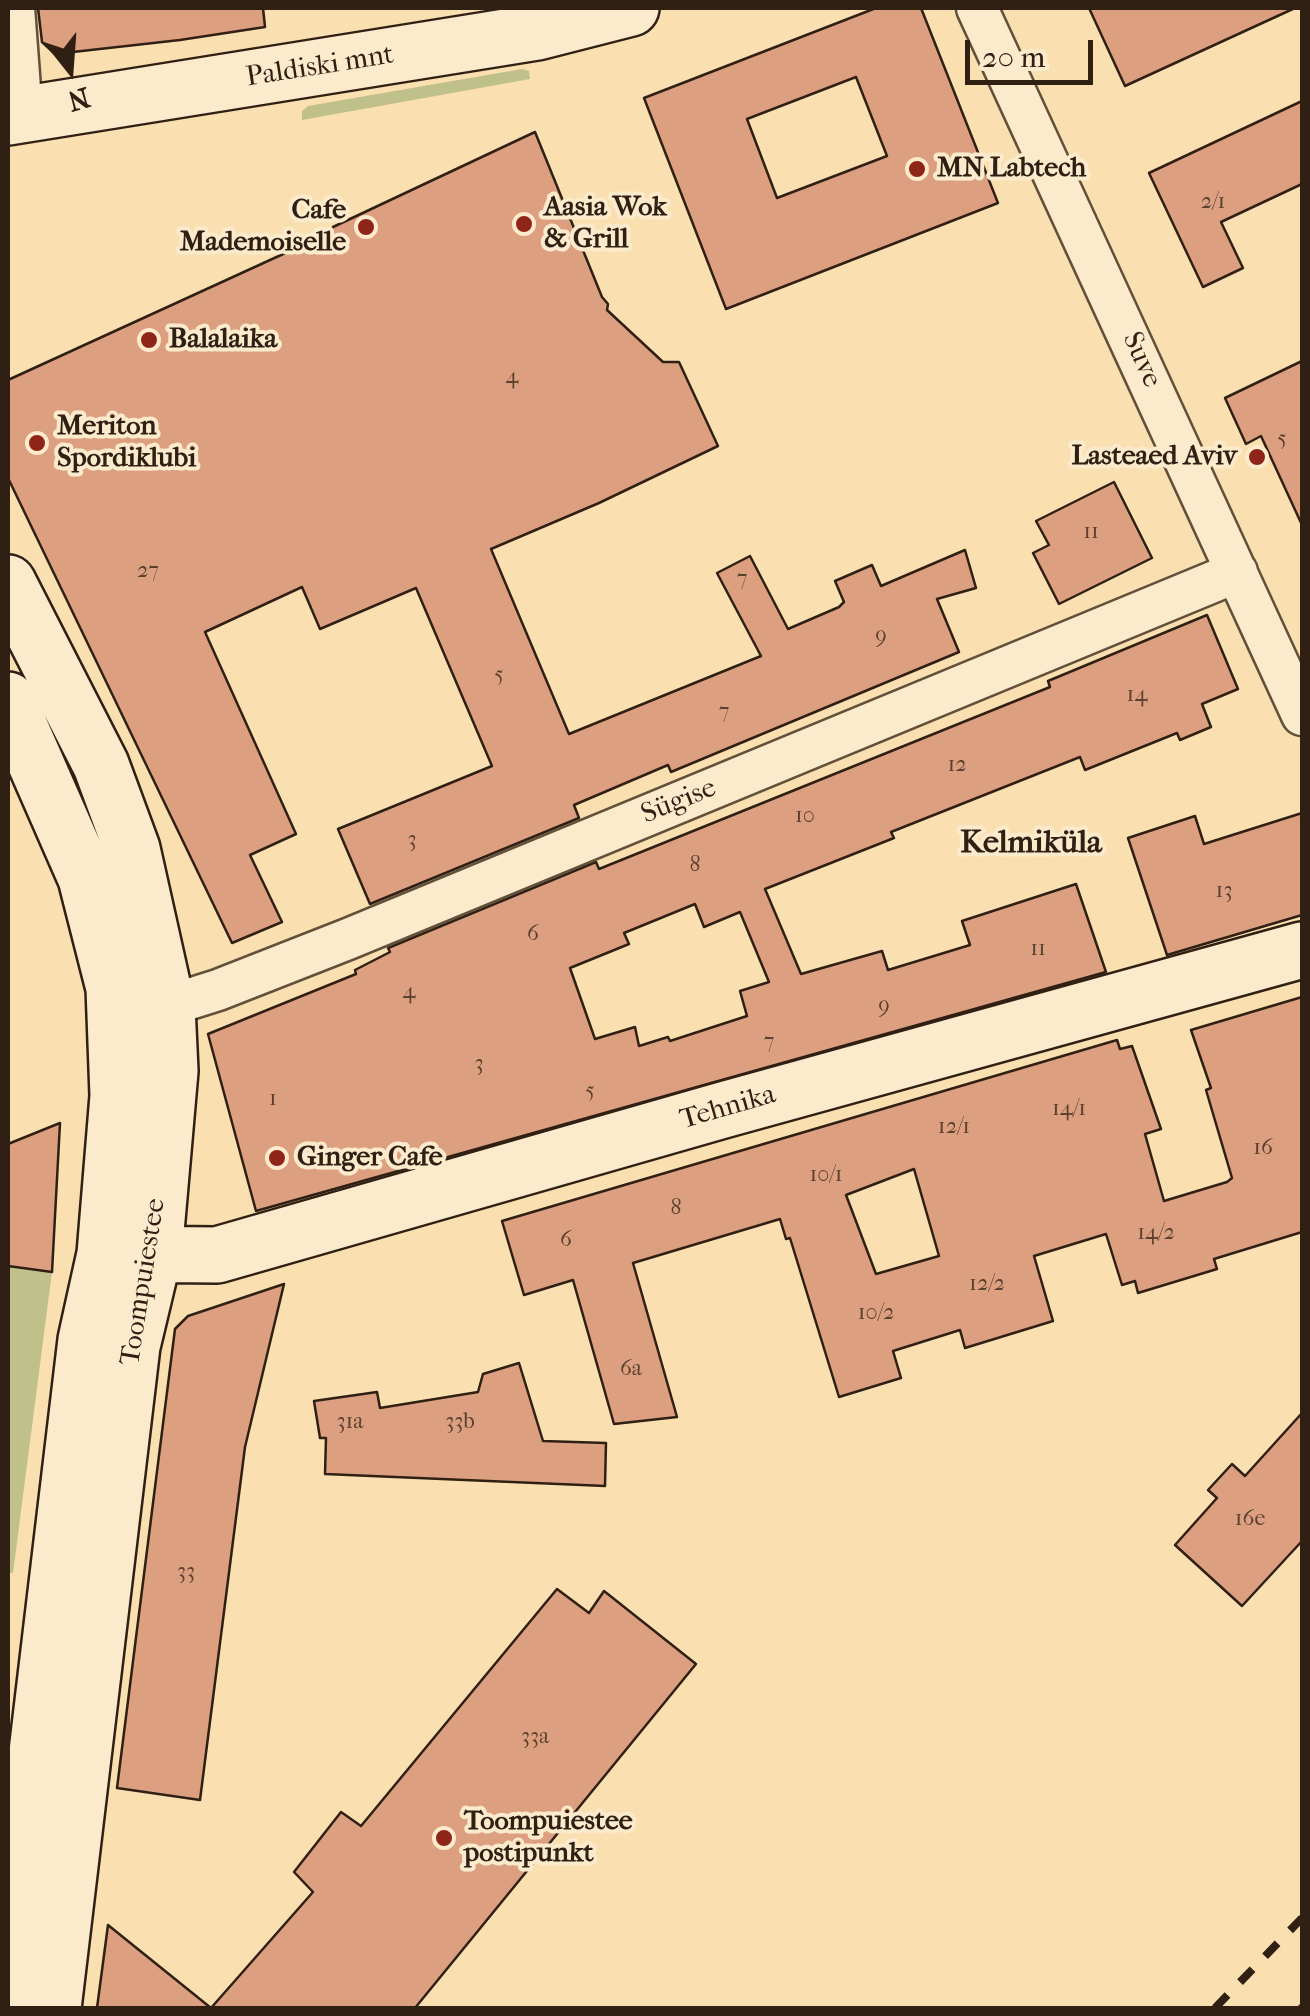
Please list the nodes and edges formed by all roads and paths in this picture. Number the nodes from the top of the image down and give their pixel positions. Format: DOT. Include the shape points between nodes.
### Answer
graph roads {
  1 [pos="14,8"];
  2 [pos="631,8"];
  3 [pos="977,8"];
  4 [pos="15,116"];
  5 [pos="1237,572"];
  6 [pos="8,583"];
  7 [pos="8,700"];
  8 [pos="1302,714"];
  9 [pos="1302,950"];
  10 [pos="142,1014"];
  11 [pos="129,1254"];
  12 [pos="8,1996"];
  13 [pos="53,2008"];
  1 -- 4 [label="street"];
  2 -- 4 [label="main road, Paldiski mnt" via="536,32"];
  3 -- 5 [label="street, Suve"];
  5 -- 8 [label="street, Suve"];
  5 -- 10 [label="street, Sügise" via="348,939"];
  6 -- 10 [label="main road, Toompuiestee" via="100,766 132,849"];
  7 -- 10 [label="main road, Toompuiestee" via="86,878 114,988"];
  9 -- 11 [label="main road, Tehnika" via="217,1254"];
  10 -- 11 [label="main road, Toompuiestee" via="118,1096"];
  11 -- 12 [label="main road, Toompuiestee" via="86,1340"];
  11 -- 13 [label="main road, Toompuiestee" via="132,1346"];
}
